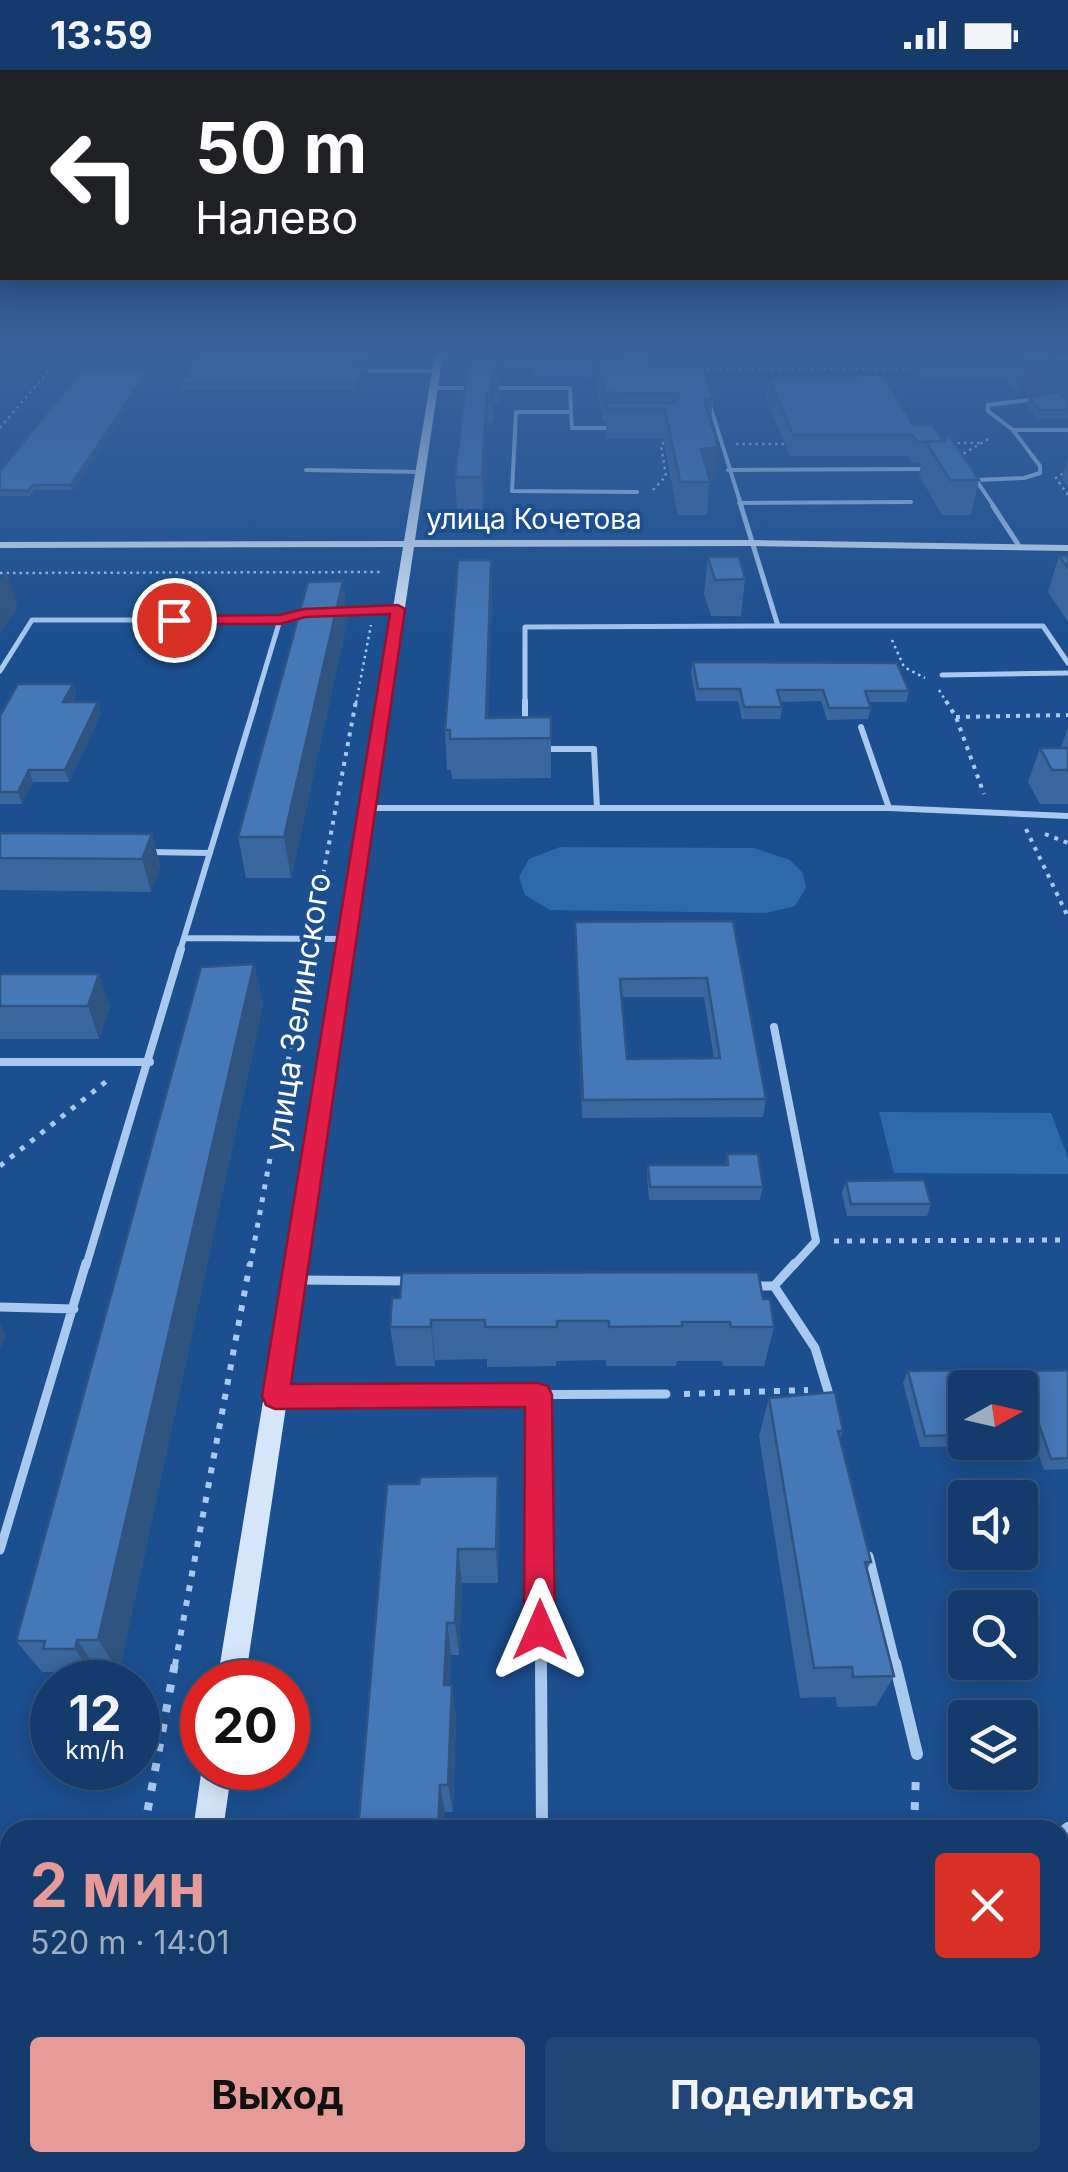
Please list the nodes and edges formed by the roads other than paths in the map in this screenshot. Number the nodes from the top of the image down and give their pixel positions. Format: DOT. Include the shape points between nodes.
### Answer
graph roads {
  1 [pos="424,452"];
  2 [pos="514,452"];
  3 [pos="723,452"];
  4 [pos="1030,452"];
  5 [pos="936,469"];
  6 [pos="306,470"];
  7 [pos="728,470"];
  8 [pos="421,472"];
  9 [pos="636,492"];
  10 [pos="911,502"];
  11 [pos="738,503"];
  12 [pos="754,543"];
  13 [pos="0,544"];
  14 [pos="399,545"];
  15 [pos="1019,546"];
  16 [pos="1068,548"];
  17 [pos="398,609"];
  18 [pos="280,620"];
  19 [pos="778,626"];
  20 [pos="1068,663"];
  21 [pos="0,671"];
  22 [pos="1068,673"];
  23 [pos="942,676"];
  24 [pos="862,727"];
  25 [pos="524,732"];
  26 [pos="524,749"];
  27 [pos="368,808"];
  28 [pos="597,808"];
  29 [pos="889,808"];
  30 [pos="1068,816"];
  31 [pos="134,852"];
  32 [pos="210,853"];
  33 [pos="184,938"];
  34 [pos="348,939"];
  35 [pos="774,1027"];
  36 [pos="0,1062"];
  37 [pos="150,1062"];
  38 [pos="293,1280"];
  39 [pos="421,1281"];
  40 [pos="734,1286"];
  41 [pos="774,1286"];
  42 [pos="0,1307"];
  43 [pos="74,1309"];
  44 [pos="666,1394"];
  45 [pos="538,1395"];
  46 [pos="275,1396"];
  47 [pos="832,1408"];
  48 [pos="865,1543"];
  49 [pos="0,1550"];
  50 [pos="234,1660"];
  51 [pos="917,1754"];
  52 [pos="214,1790"];
  53 [pos="210,1820"];
  54 [pos="542,1820"];
  1 -- 8 [label="street, улица Зелинского"];
  2 -- 9 [label="lane" via="512,491"];
  3 -- 7 [label="lane"];
  4 -- 15 [label="lane" via="1040,473 976,480"];
  5 -- 7 [label="lane"];
  6 -- 8 [label="lane"];
  7 -- 11 [label="lane"];
  8 -- 14 [label="street, улица Зелинского"];
  10 -- 11 [label="lane"];
  11 -- 12 [label="lane"];
  12 -- 14 [label="street, улица Кочетова"];
  12 -- 15 [label="street, улица Кочетова"];
  12 -- 19 [label="lane"];
  13 -- 14 [label="street, улица Кочетова"];
  14 -- 17 [label="street, улица Зелинского"];
  15 -- 16 [label="street, улица Кочетова"];
  17 -- 18 [label="lane"];
  17 -- 27 [label="street, улица Зелинского"];
  18 -- 21 [label="lane" via="32,620"];
  18 -- 32 [label="lane"];
  19 -- 20 [label="lane" via="1044,626"];
  19 -- 25 [label="lane" via="525,627"];
  22 -- 23 [label="lane"];
  24 -- 29 [label="lane"];
  26 -- 28 [label="lane" via="594,749"];
  27 -- 28 [label="lane"];
  27 -- 34 [label="street, улица Зелинского"];
  28 -- 29 [label="lane"];
  29 -- 30 [label="lane"];
  31 -- 32 [label="lane"];
  32 -- 33 [label="lane"];
  33 -- 34 [label="lane"];
  33 -- 37 [label="lane"];
  34 -- 38 [label="street, улица Зелинского"];
  35 -- 41 [label="lane" via="816,1242"];
  36 -- 37 [label="lane"];
  37 -- 43 [label="lane"];
  38 -- 39 [label="lane"];
  38 -- 46 [label="street, улица Зелинского"];
  40 -- 41 [label="lane"];
  41 -- 47 [label="lane" via="815,1348"];
  42 -- 43 [label="lane"];
  43 -- 49 [label="lane"];
  44 -- 45 [label="lane"];
  45 -- 46 [label="lane"];
  45 -- 54 [label="lane"];
  46 -- 50 [label="street, улица Зелинского"];
  48 -- 51 [label="lane"];
  52 -- 53 [label="street"];
}
